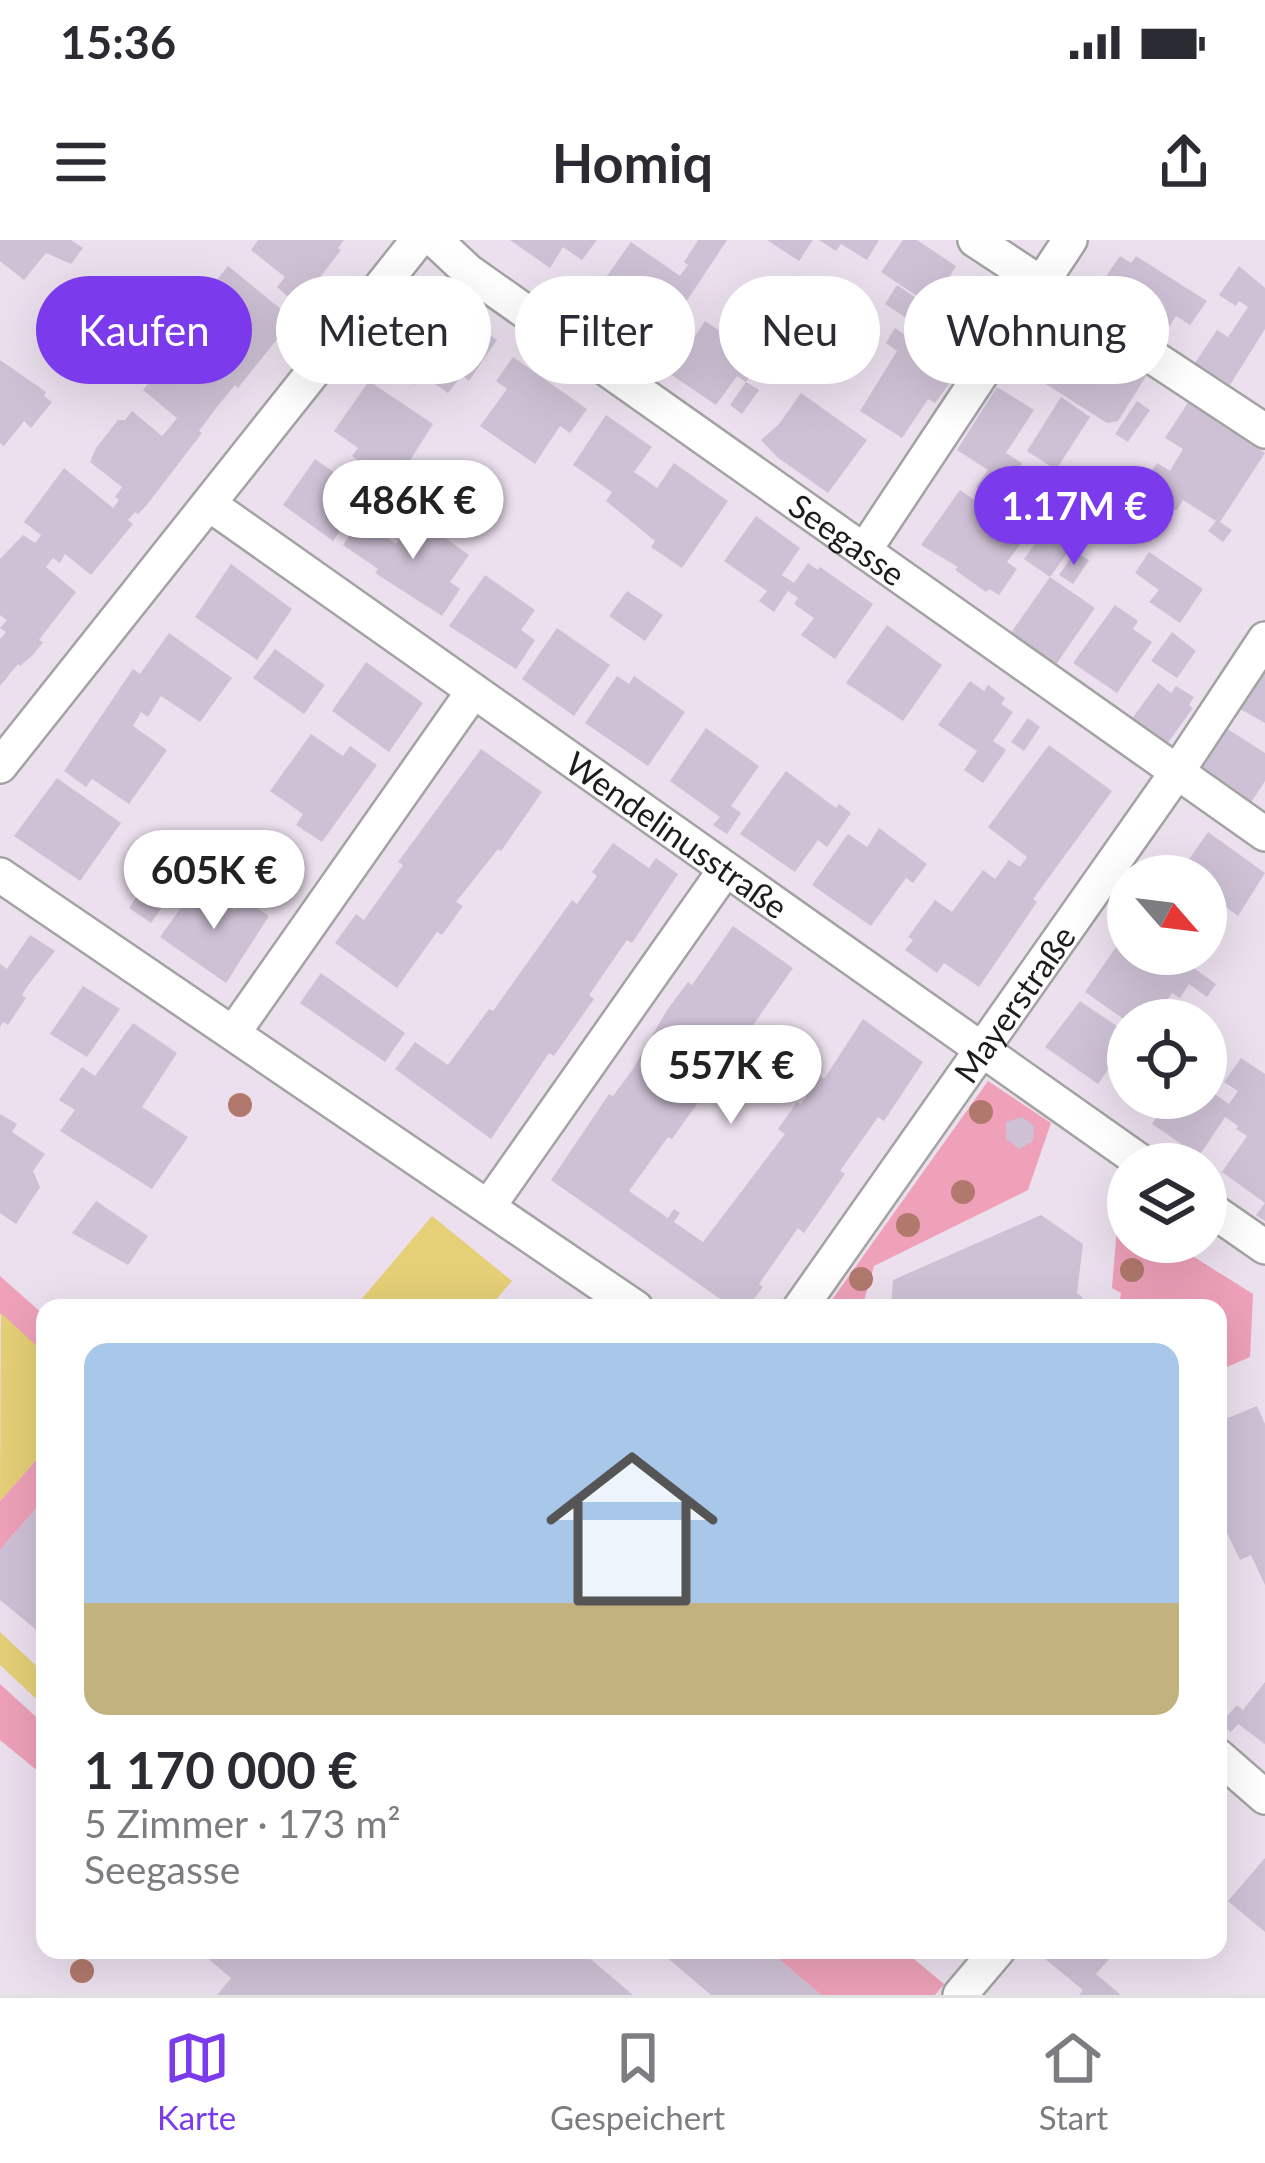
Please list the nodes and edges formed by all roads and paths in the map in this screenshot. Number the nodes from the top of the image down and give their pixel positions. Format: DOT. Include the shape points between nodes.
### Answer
graph roads {
  1 [pos="418,240"];
  2 [pos="435,240"];
  3 [pos="975,240"];
  4 [pos="1070,240"];
  5 [pos="1029,276"];
  6 [pos="1046,276"];
  7 [pos="1169,368"];
  8 [pos="975,384"];
  9 [pos="1265,431"];
  10 [pos="209,504"];
  11 [pos="864,551"];
  12 [pos="1265,639"];
  13 [pos="472,693"];
  14 [pos="0,766"];
  15 [pos="1177,772"];
  16 [pos="1265,834"];
  17 [pos="725,870"];
  18 [pos="0,874"];
  19 [pos="234,1032"];
  20 [pos="981,1052"];
  21 [pos="1113,1143"];
  22 [pos="488,1207"];
  23 [pos="1227,1220"];
  24 [pos="1265,1246"];
  25 [pos="623,1299"];
  26 [pos="806,1299"];
  27 [pos="1227,1764"];
  28 [pos="1265,1797"];
  29 [pos="990,1959"];
  30 [pos="960,1995"];
  1 -- 10 [label="street"];
  2 -- 11 [label="street, Seegasse" via="467,271"];
  3 -- 5 [label="street"];
  4 -- 6 [label="street"];
  7 -- 9 [label="street"];
  8 -- 11 [label="street"];
  10 -- 13 [label="street, Wendelinusstraße"];
  10 -- 14 [label="street"];
  11 -- 15 [label="street, Seegasse"];
  12 -- 15 [label="street, Mayerstraße"];
  13 -- 17 [label="street, Wendelinusstraße"];
  13 -- 19 [label="street"];
  15 -- 16 [label="street, Seegasse"];
  15 -- 20 [label="street, Mayerstraße"];
  17 -- 20 [label="street, Wendelinusstraße"];
  17 -- 22 [label="street"];
  18 -- 19 [label="street"];
  19 -- 22 [label="street"];
  20 -- 21 [label="street, Wendelinusstraße"];
  20 -- 26 [label="street, Mayerstraße"];
  22 -- 25 [label="street"];
  23 -- 24 [label="street"];
  27 -- 28 [label="street"];
  29 -- 30 [label="street"];
}
